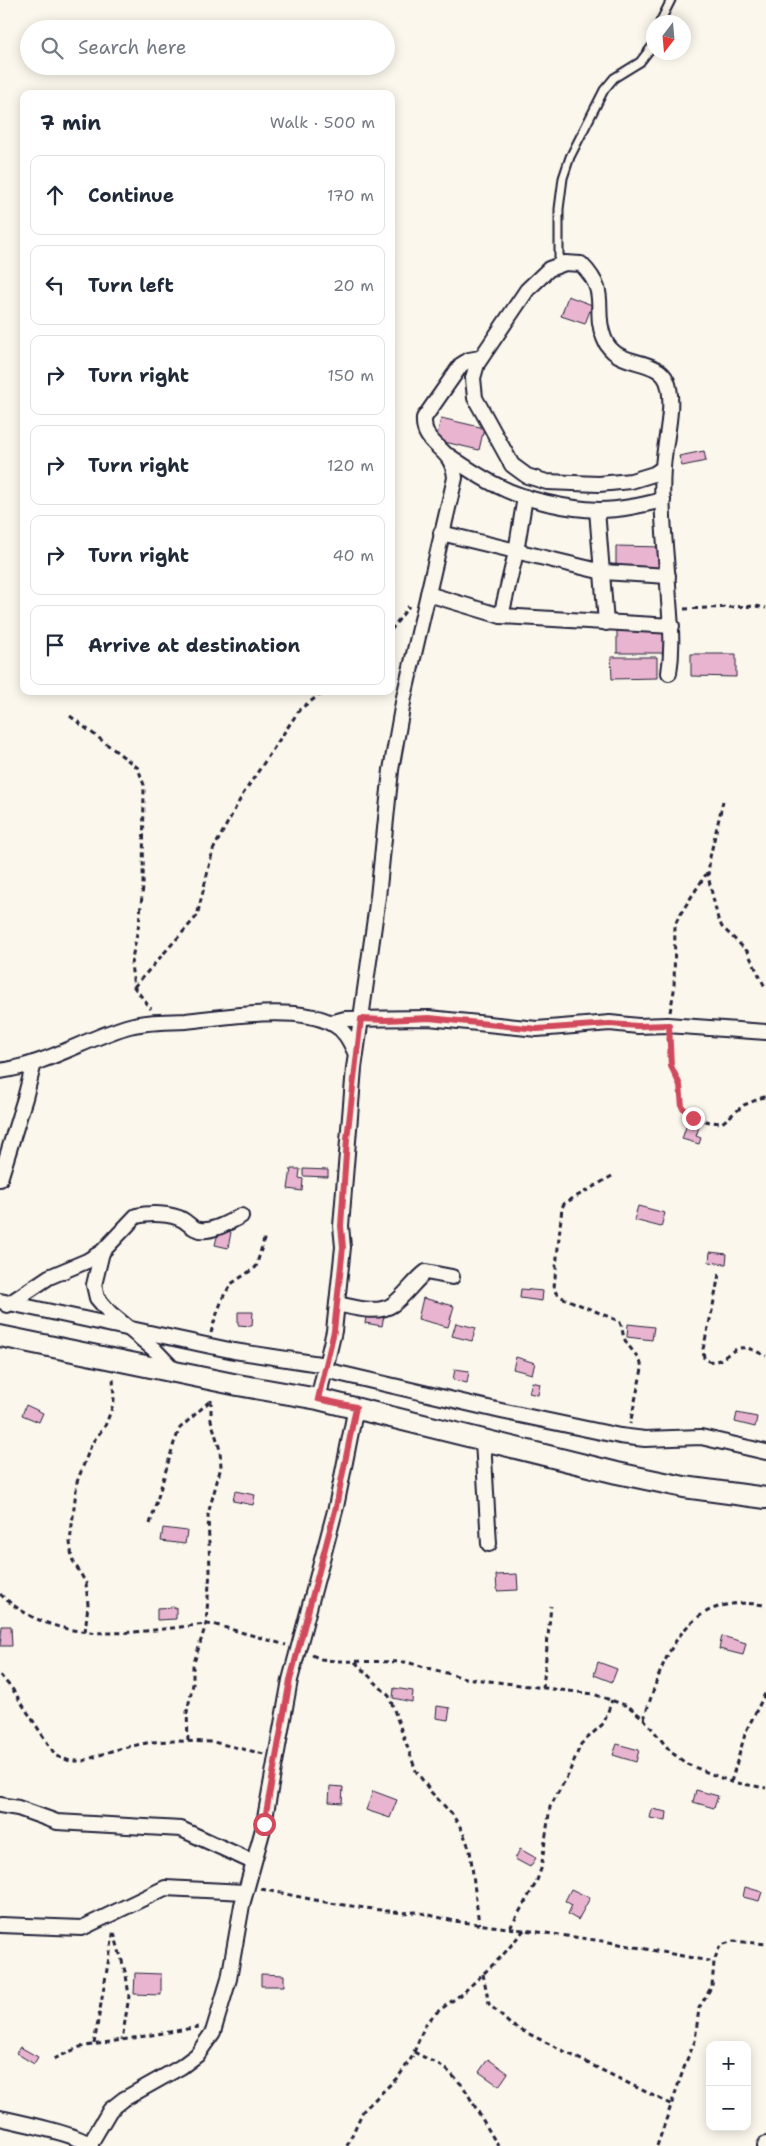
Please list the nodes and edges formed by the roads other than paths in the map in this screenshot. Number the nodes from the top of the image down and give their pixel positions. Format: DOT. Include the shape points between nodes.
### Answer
graph roads {
  1 [pos="671,0"];
  2 [pos="664,15"];
  3 [pos="646,54"];
  4 [pos="559,266"];
  5 [pos="480,358"];
  6 [pos="449,456"];
  7 [pos="663,468"];
  8 [pos="525,497"];
  9 [pos="663,500"];
  10 [pos="597,510"];
  11 [pos="441,534"];
  12 [pos="516,552"];
  13 [pos="603,572"];
  14 [pos="668,576"];
  15 [pos="428,594"];
  16 [pos="501,616"];
  17 [pos="606,623"];
  18 [pos="672,626"];
  19 [pos="668,673"];
  20 [pos="361,1019"];
  21 [pos="330,1023"];
  22 [pos="766,1032"];
  23 [pos="356,1055"];
  24 [pos="34,1062"];
  25 [pos="0,1070"];
  26 [pos="0,1179"];
  27 [pos="241,1216"];
  28 [pos="102,1252"];
  29 [pos="452,1277"];
  30 [pos="336,1304"];
  31 [pos="3,1305"];
  32 [pos="125,1327"];
  33 [pos="2,1341"];
  34 [pos="326,1368"];
  35 [pos="175,1371"];
  36 [pos="318,1399"];
  37 [pos="356,1407"];
  38 [pos="483,1441"];
  39 [pos="766,1452"];
  40 [pos="766,1498"];
  41 [pos="489,1544"];
  42 [pos="0,1805"];
  43 [pos="253,1862"];
  44 [pos="246,1889"];
  45 [pos="0,1925"];
  46 [pos="0,2118"];
  47 [pos="90,2145"];
  1 -- 2 [label="lane"];
  3 -- 4 [label="lane" via="640,62 614,78 604,90 570,157 563,178 559,209"];
  4 -- 5 [label="street" via="549,269 527,290"];
  4 -- 7 [label="street" via="572,262 581,264 596,282 603,337 609,348 619,358 650,366 663,374 669,392"];
  5 -- 6 [label="street" via="461,365 424,418 426,435"];
  5 -- 7 [label="street" via="473,378 475,398 512,465 526,476 547,482 599,484 631,481"];
  6 -- 8 [label="street" via="498,486"];
  6 -- 11 [label="street" via="455,478"];
  7 -- 9 [label="street"];
  8 -- 10 [label="street"];
  8 -- 12 [label="street"];
  9 -- 10 [label="street"];
  9 -- 14 [label="street"];
  10 -- 13 [label="street"];
  11 -- 12 [label="street"];
  11 -- 15 [label="street"];
  12 -- 13 [label="street"];
  12 -- 16 [label="street"];
  13 -- 14 [label="street"];
  13 -- 17 [label="street"];
  14 -- 18 [label="street"];
  15 -- 16 [label="street"];
  15 -- 20 [label="street" via="391,770"];
  16 -- 17 [label="street"];
  17 -- 18 [label="street"];
  18 -- 19 [label="street"];
  20 -- 21 [label="street"];
  20 -- 22 [label="street" via="429,1018 537,1029 610,1024"];
  20 -- 23 [label="street"];
  21 -- 23 [label="street" via="343,1031"];
  21 -- 24 [label="street" via="298,1014 278,1014 128,1026"];
  23 -- 30 [label="street"];
  24 -- 25 [label="street"];
  24 -- 26 [label="street"];
  27 -- 28 [label="street" via="209,1230 201,1230 180,1218 143,1214 136,1216"];
  28 -- 31 [label="street" via="49,1277"];
  28 -- 32 [label="street" via="94,1285 97,1298"];
  29 -- 30 [label="street" via="426,1272 391,1305 376,1310"];
  30 -- 34 [label="street"];
  31 -- 32 [label="street"];
  32 -- 34 [label="street"];
  32 -- 35 [label="street" via="155,1350"];
  33 -- 35 [label="street"];
  34 -- 36 [label="street"];
  34 -- 39 [label="street" via="501,1412 627,1437 691,1436"];
  35 -- 36 [label="street" via="213,1389"];
  36 -- 37 [label="street"];
  37 -- 38 [label="street"];
  37 -- 43 [label="street" via="336,1507 290,1680 265,1820"];
  38 -- 40 [label="street" via="617,1473"];
  38 -- 41 [label="street"];
  42 -- 43 [label="street" via="23,1809 58,1822 181,1829"];
  43 -- 44 [label="street"];
  44 -- 45 [label="street" via="165,1888 76,1929"];
  44 -- 47 [label="street" via="228,1979 210,2037 189,2061 110,2110"];
  46 -- 47 [label="street" via="57,2132"];
}
